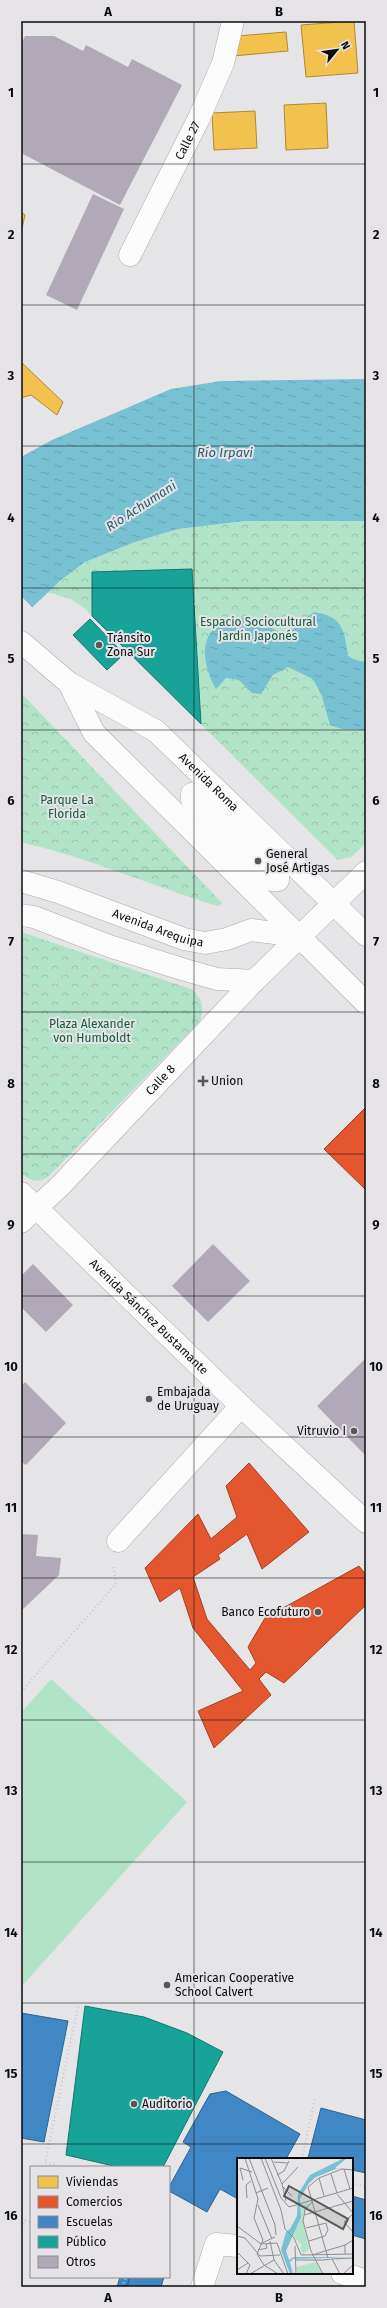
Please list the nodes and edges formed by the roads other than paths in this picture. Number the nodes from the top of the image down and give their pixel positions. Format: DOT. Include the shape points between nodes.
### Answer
graph roads {
  1 [pos="233,21"];
  2 [pos="130,255"];
  3 [pos="27,648"];
  4 [pos="69,683"];
  5 [pos="366,872"];
  6 [pos="21,881"];
  7 [pos="332,903"];
  8 [pos="21,915"];
  9 [pos="366,935"];
  10 [pos="298,936"];
  11 [pos="254,981"];
  12 [pos="366,1003"];
  13 [pos="26,1207"];
  14 [pos="242,1406"];
  15 [pos="363,1514"];
  16 [pos="118,1541"];
  17 [pos="237,2246"];
  18 [pos="345,2274"];
  19 [pos="366,2281"];
  20 [pos="202,2287"];
  1 -- 2 [label="main road, Calle 27" via="223,63 199,118"];
  3 -- 4 [label="main road, Avenida Roma"];
  4 -- 7 [label="main road, Avenida Roma" via="156,731"];
  4 -- 10 [label="main road, Avenida Roma" via="94,733"];
  5 -- 7 [label="main road, Calle 8"];
  6 -- 10 [label="main road, Avenida Arequipa" via="58,892 184,939 206,943 251,930"];
  7 -- 9 [label="main road, Avenida Roma"];
  7 -- 10 [label="main road, Calle 8"];
  8 -- 11 [label="main road" via="34,917 144,958 210,978"];
  10 -- 11 [label="main road, Calle 8"];
  10 -- 12 [label="main road, Avenida Roma"];
  11 -- 13 [label="main road, Calle 8" via="60,1186"];
  13 -- 14 [label="main road, Avenida Sánchez Bustamante"];
  14 -- 15 [label="main road, Avenida Sánchez Bustamante"];
  14 -- 16 [label="main road"];
  17 -- 20 [label="main road" via="216,2244"];
  18 -- 19 [label="main road"];
}
